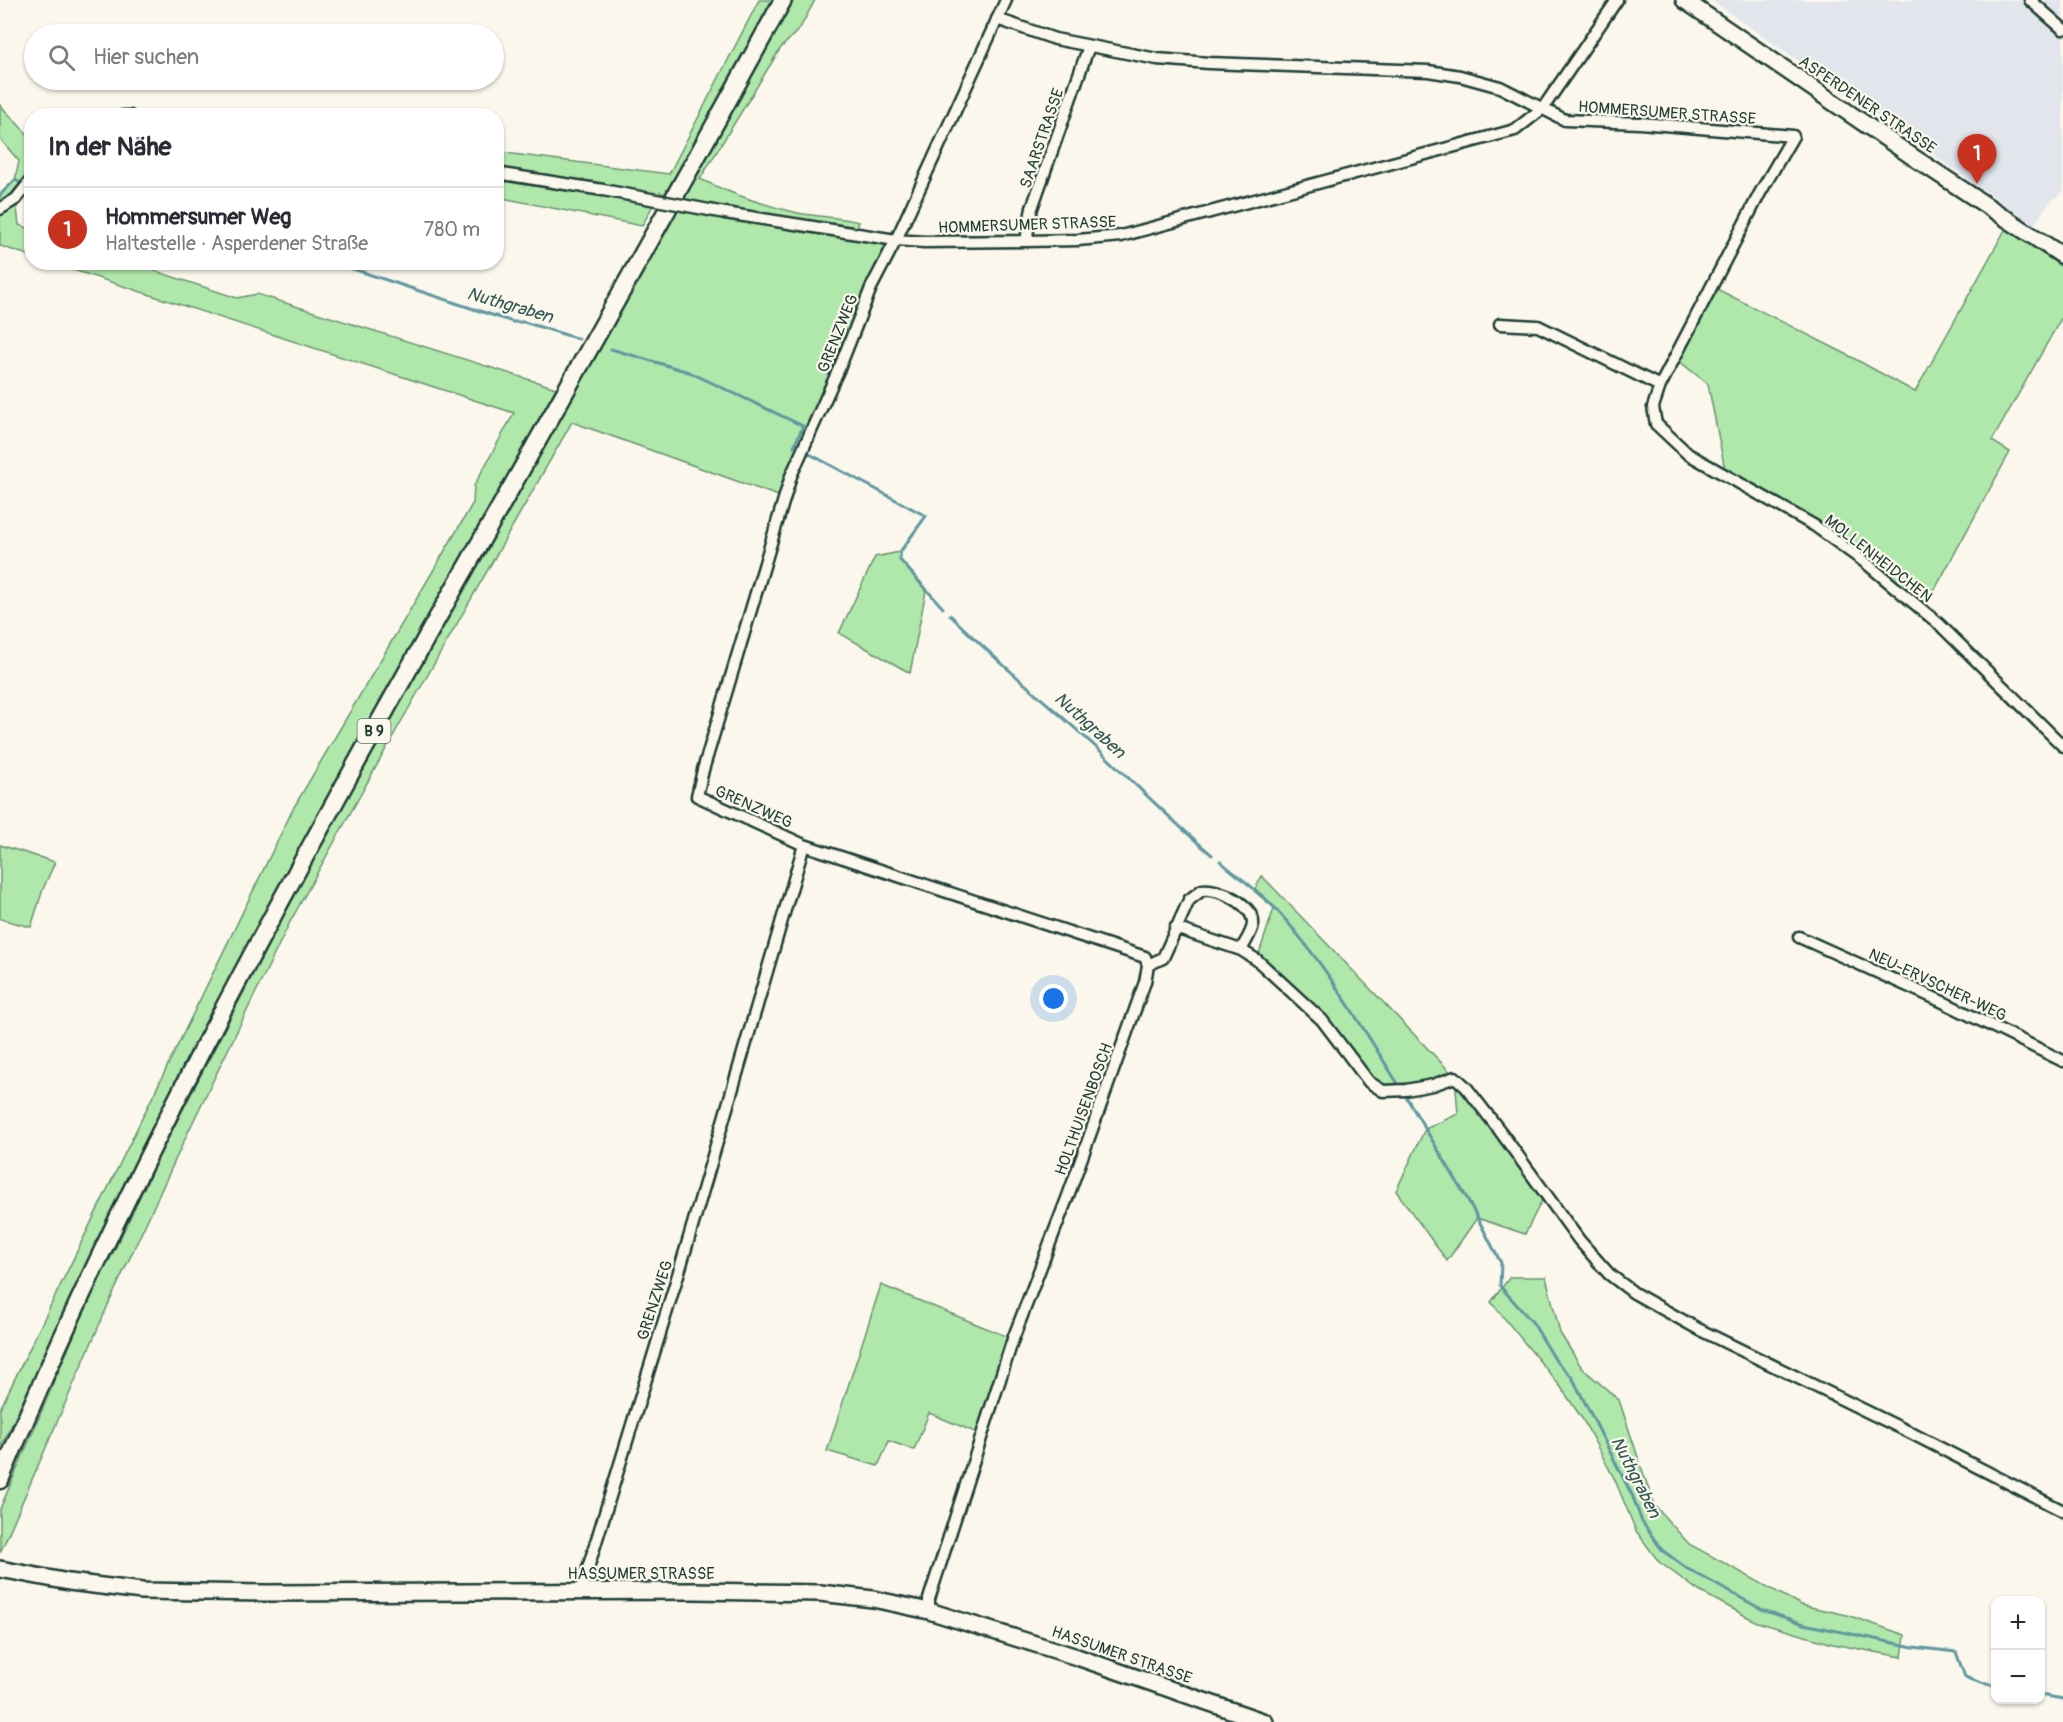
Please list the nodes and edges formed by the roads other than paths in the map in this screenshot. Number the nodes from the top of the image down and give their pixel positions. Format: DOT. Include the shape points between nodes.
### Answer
graph roads {
  1 [pos="783,0"];
  2 [pos="1005,0"];
  3 [pos="1617,0"];
  4 [pos="1684,0"];
  5 [pos="2030,0"];
  6 [pos="997,19"];
  7 [pos="2063,29"];
  8 [pos="1089,46"];
  9 [pos="1543,108"];
  10 [pos="1793,136"];
  11 [pos="504,174"];
  12 [pos="24,189"];
  13 [pos="0,209"];
  14 [pos="896,240"];
  15 [pos="1026,241"];
  16 [pos="2063,256"];
  17 [pos="1500,324"];
  18 [pos="1660,386"];
  19 [pos="2063,746"];
  20 [pos="804,845"];
  21 [pos="1175,928"];
  22 [pos="1799,937"];
  23 [pos="1241,950"];
  24 [pos="1148,965"];
  25 [pos="2063,1061"];
  26 [pos="0,1480"];
  27 [pos="2063,1511"];
  28 [pos="0,1569"];
  29 [pos="581,1591"];
  30 [pos="929,1611"];
  31 [pos="1265,1722"];
  1 -- 26 [label="main road, B 9" via="248,959 100,1256"];
  2 -- 6 [label="street, GRENZWEG"];
  3 -- 9 [label="street, HOMMERSUMER STRASSE"];
  4 -- 16 [label="street, ASPERDENER STRASSE"];
  5 -- 7 [label="street"];
  6 -- 8 [label="street, HOMMERSUMER STRASSE"];
  6 -- 14 [label="street, GRENZWEG"];
  8 -- 9 [label="street, HOMMERSUMER STRASSE" via="1157,59 1209,63 1428,71 1500,87"];
  8 -- 15 [label="street, SAARSTRASSE" via="1032,208"];
  9 -- 10 [label="street, HOMMERSUMER STRASSE" via="1565,120"];
  9 -- 15 [label="street, HOMMERSUMER STRASSE" via="1515,130 1121,236"];
  10 -- 18 [label="street, MOLLENHEIDCHEN"];
  11 -- 14 [label="street, HOMMERSUMER STRASSE, bridge"];
  12 -- 13 [label="street"];
  14 -- 15 [label="street, HOMMERSUMER STRASSE"];
  14 -- 20 [label="street, GRENZWEG" via="871,288 791,476 697,796"];
  17 -- 18 [label="street" via="1538,326"];
  18 -- 19 [label="street, MOLLENHEIDCHEN" via="1653,407 1656,424 1688,454 1815,526 1866,563 1939,624"];
  20 -- 24 [label="street" via="1145,957"];
  20 -- 29 [label="street, GRENZWEG"];
  21 -- 23 [label="street"];
  21 -- 23 [label="street" via="1196,893 1214,890 1250,911 1254,923"];
  21 -- 24 [label="street" via="1163,958"];
  22 -- 25 [label="street, NEU-ERVSCHER-WEG"];
  23 -- 27 [label="street" via="1322,1020 1369,1082 1383,1091 1433,1085 1455,1077 1579,1240 1609,1274 1634,1293 1700,1330"];
  24 -- 30 [label="street, HOLTHUISENBOSCH" via="1068,1196 1013,1339 929,1599"];
  28 -- 29 [label="street, HASSUMER STRASSE" via="142,1591"];
  29 -- 30 [label="street, HASSUMER STRASSE" via="820,1593"];
  30 -- 31 [label="street, HASSUMER STRASSE"];
}
